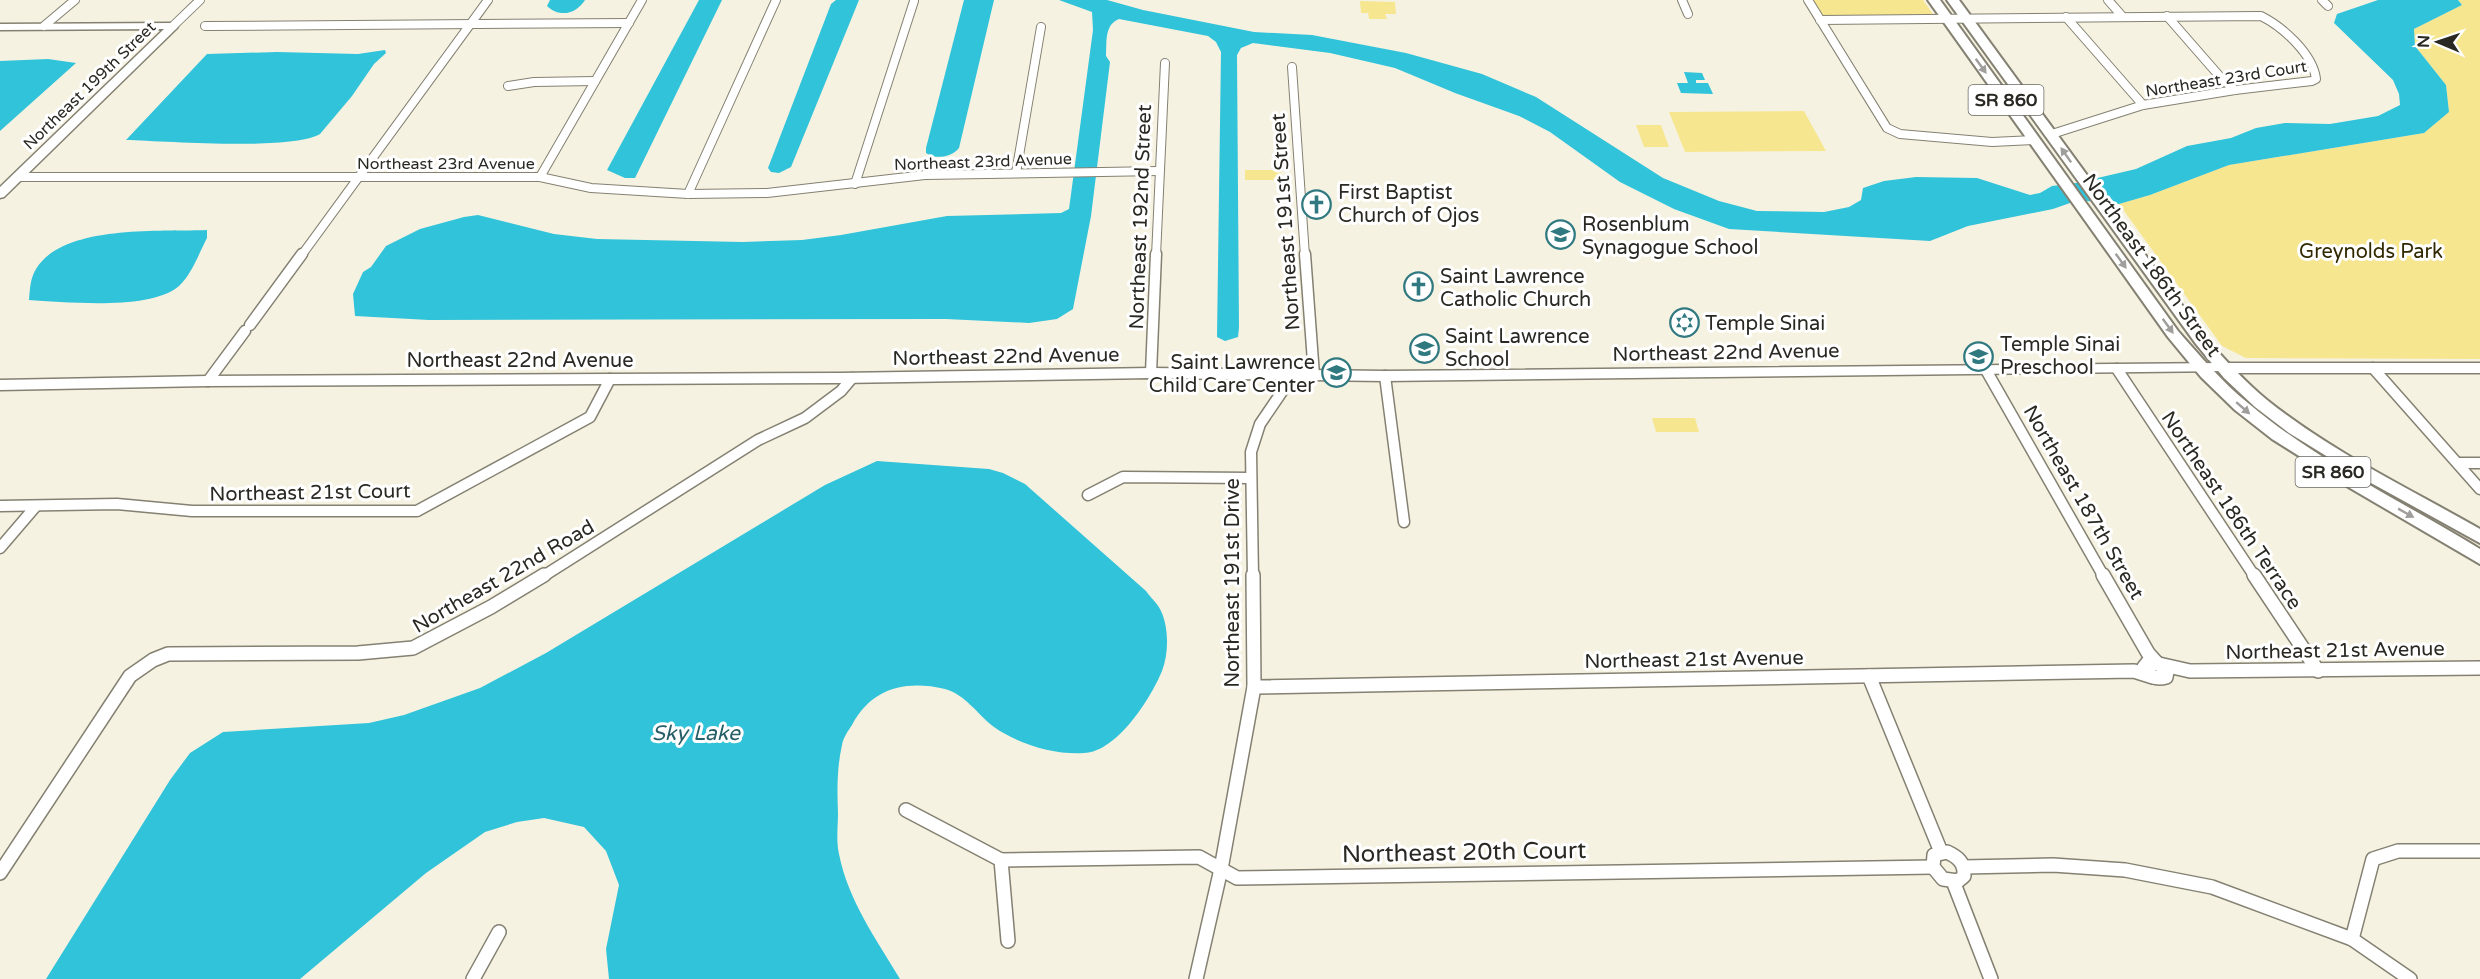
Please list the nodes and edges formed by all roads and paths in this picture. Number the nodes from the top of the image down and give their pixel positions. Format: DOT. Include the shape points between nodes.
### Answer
graph roads {
  1 [pos="75,0"];
  2 [pos="200,0"];
  3 [pos="488,0"];
  4 [pos="642,0"];
  5 [pos="776,0"];
  6 [pos="1682,0"];
  7 [pos="1808,0"];
  8 [pos="1934,0"];
  9 [pos="1953,0"];
  10 [pos="2109,0"];
  11 [pos="914,1"];
  12 [pos="1688,14"];
  13 [pos="2122,16"];
  14 [pos="2167,16"];
  15 [pos="2066,17"];
  16 [pos="1966,18"];
  17 [pos="1947,19"];
  18 [pos="1820,20"];
  19 [pos="629,23"];
  20 [pos="471,24"];
  21 [pos="44,26"];
  22 [pos="173,26"];
  23 [pos="205,26"];
  24 [pos="0,27"];
  25 [pos="1041,27"];
  26 [pos="1165,63"];
  27 [pos="1293,67"];
  28 [pos="596,81"];
  29 [pos="508,86"];
  30 [pos="2235,90"];
  31 [pos="2143,105"];
  32 [pos="2052,135"];
  33 [pos="2034,140"];
  34 [pos="1159,171"];
  35 [pos="1016,173"];
  36 [pos="18,177"];
  37 [pos="540,177"];
  38 [pos="358,178"];
  39 [pos="855,184"];
  40 [pos="0,194"];
  41 [pos="688,194"];
  42 [pos="2100,232"];
  43 [pos="2121,232"];
  44 [pos="2200,368"];
  45 [pos="2223,368"];
  46 [pos="2373,368"];
  47 [pos="2480,368"];
  48 [pos="2117,369"];
  49 [pos="1986,370"];
  50 [pos="1151,373"];
  51 [pos="1294,374"];
  52 [pos="1314,375"];
  53 [pos="1385,375"];
  54 [pos="852,378"];
  55 [pos="610,379"];
  56 [pos="208,381"];
  57 [pos="0,385"];
  58 [pos="2458,463"];
  59 [pos="2480,463"];
  60 [pos="1251,478"];
  61 [pos="2480,489"];
  62 [pos="1088,495"];
  63 [pos="0,506"];
  64 [pos="36,506"];
  65 [pos="1404,522"];
  66 [pos="2472,529"];
  67 [pos="2480,537"];
  68 [pos="0,548"];
  69 [pos="2480,557"];
  70 [pos="2148,663"];
  71 [pos="2480,668"];
  72 [pos="2190,671"];
  73 [pos="2318,671"];
  74 [pos="1869,676"];
  75 [pos="2166,677"];
  76 [pos="1254,687"];
  77 [pos="906,810"];
  78 [pos="2480,851"];
  79 [pos="1941,852"];
  80 [pos="1001,860"];
  81 [pos="1933,867"];
  82 [pos="1964,867"];
  83 [pos="1221,869"];
  84 [pos="0,873"];
  85 [pos="1953,881"];
  86 [pos="499,932"];
  87 [pos="2352,939"];
  88 [pos="1008,942"];
  89 [pos="473,979"];
  90 [pos="1196,979"];
  91 [pos="1991,979"];
  92 [pos="2410,979"];
  1 -- 21 [label="street"];
  2 -- 22 [label="street, Northeast 199th Street"];
  3 -- 20 [label="street"];
  4 -- 19 [label="street"];
  5 -- 41 [label="street"];
  6 -- 12 [label="street"];
  7 -- 18 [label="street"];
  8 -- 17 [label="main road, Northeast 186th Street / SR 860"];
  9 -- 16 [label="main road, Northeast 186th Street / SR 860"];
  10 -- 13 [label="street"];
  11 -- 39 [label="street"];
  13 -- 14 [label="street"];
  13 -- 15 [label="street"];
  14 -- 30 [label="street"];
  14 -- 30 [label="street, Northeast 23rd Court" via="2267,18 2311,60 2317,76 2312,81"];
  15 -- 16 [label="street"];
  15 -- 31 [label="street"];
  16 -- 17 [label="street"];
  16 -- 32 [label="main road, Northeast 186th Street / SR 860"];
  17 -- 18 [label="street"];
  17 -- 33 [label="main road, Northeast 186th Street / SR 860, one-way"];
  18 -- 33 [label="street" via="1887,128 1900,134 1992,142"];
  19 -- 20 [label="street"];
  19 -- 28 [label="street"];
  20 -- 23 [label="street"];
  20 -- 38 [label="street"];
  21 -- 22 [label="street"];
  21 -- 24 [label="street"];
  22 -- 36 [label="street, Northeast 199th Street"];
  25 -- 35 [label="street"];
  26 -- 34 [label="street, Northeast 192nd Street"];
  27 -- 52 [label="street, Northeast 191st Street"];
  28 -- 29 [label="street"];
  28 -- 37 [label="street"];
  30 -- 31 [label="street, Northeast 23rd Court"];
  31 -- 32 [label="street, Northeast 23rd Court"];
  43 -- 32 [label="main road, Northeast 186th Street / SR 860, one-way"];
  33 -- 42 [label="main road, Northeast 186th Street / SR 860"];
  34 -- 35 [label="street, Northeast 23rd Avenue"];
  34 -- 50 [label="street, Northeast 192nd Street"];
  35 -- 39 [label="street, Northeast 23rd Avenue" via="925,175"];
  36 -- 38 [label="street, Northeast 23rd Avenue"];
  36 -- 40 [label="street, Northeast 199th Street"];
  37 -- 38 [label="street, Northeast 23rd Avenue"];
  37 -- 41 [label="street, Northeast 23rd Avenue" via="591,188"];
  38 -- 56 [label="street"];
  39 -- 41 [label="street, Northeast 23rd Avenue" via="767,194"];
  42 -- 43 [label="main road"];
  42 -- 44 [label="main road, Northeast 186th Street / SR 860, one-way"];
  43 -- 45 [label="main road, Northeast 186th Street / SR 860"];
  44 -- 45 [label="street, Northeast 22nd Avenue"];
  44 -- 48 [label="street, Northeast 22nd Avenue"];
  44 -- 69 [label="main road, Northeast 186th Street / SR 860, one-way" via="2244,410 2294,448"];
  45 -- 46 [label="street, Northeast 22nd Avenue"];
  45 -- 66 [label="main road, Northeast 186th Street / SR 860" via="2265,406 2320,446"];
  46 -- 47 [label="street, Northeast 22nd Avenue"];
  46 -- 58 [label="street"];
  48 -- 49 [label="street, Northeast 22nd Avenue"];
  48 -- 73 [label="street, Northeast 186th Terrace"];
  49 -- 53 [label="street, Northeast 22nd Avenue"];
  49 -- 70 [label="street, Northeast 187th Street"];
  50 -- 51 [label="street, Northeast 22nd Avenue"];
  50 -- 54 [label="street, Northeast 22nd Avenue"];
  51 -- 52 [label="street, Northeast 22nd Avenue"];
  51 -- 60 [label="street, Northeast 191st Drive" via="1260,424 1251,452"];
  52 -- 53 [label="street, Northeast 22nd Avenue"];
  53 -- 65 [label="street"];
  54 -- 55 [label="street, Northeast 22nd Avenue"];
  54 -- 84 [label="street, Northeast 22nd Road" via="805,418 759,440 606,538 491,607 413,648 358,653 168,654 153,660 130,676"];
  55 -- 56 [label="street, Northeast 22nd Avenue"];
  55 -- 64 [label="street, Northeast 21st Court" via="590,417 417,511 192,511 117,504"];
  56 -- 57 [label="street, Northeast 22nd Avenue"];
  58 -- 59 [label="street"];
  58 -- 61 [label="street"];
  60 -- 62 [label="street" via="1123,477"];
  60 -- 76 [label="street, Northeast 191st Drive"];
  63 -- 64 [label="street, Northeast 21st Court"];
  64 -- 68 [label="street"];
  66 -- 67 [label="main road, Northeast 186th Street / SR 860"];
  70 -- 72 [label="street, Northeast 21st Avenue"];
  70 -- 74 [label="street, Northeast 21st Avenue"];
  70 -- 75 [label="street, Northeast 187th Street" via="2167,672"];
  70 -- 75 [label="street, Northeast 21st Avenue" via="2153,677"];
  71 -- 73 [label="street, Northeast 21st Avenue"];
  72 -- 73 [label="street, Northeast 21st Avenue"];
  72 -- 75 [label="street, Northeast 21st Avenue"];
  74 -- 76 [label="street, Northeast 21st Avenue"];
  74 -- 79 [label="street"];
  76 -- 83 [label="street, Northeast 191st Drive"];
  77 -- 80 [label="street, Northeast 20th Court"];
  78 -- 87 [label="street" via="2398,851 2373,859"];
  79 -- 81 [label="street" via="1932,858"];
  79 -- 82 [label="street" via="1953,854"];
  80 -- 83 [label="street, Northeast 20th Court" via="1199,857"];
  80 -- 88 [label="street"];
  81 -- 83 [label="street, Northeast 20th Court" via="1237,878"];
  81 -- 85 [label="street" via="1943,879"];
  82 -- 85 [label="street" via="1964,876"];
  82 -- 87 [label="street" via="2053,865 2125,870 2212,887"];
  83 -- 90 [label="street, Northeast 191st Drive"];
  85 -- 91 [label="street"];
  86 -- 89 [label="street"];
  87 -- 92 [label="street"];
}
